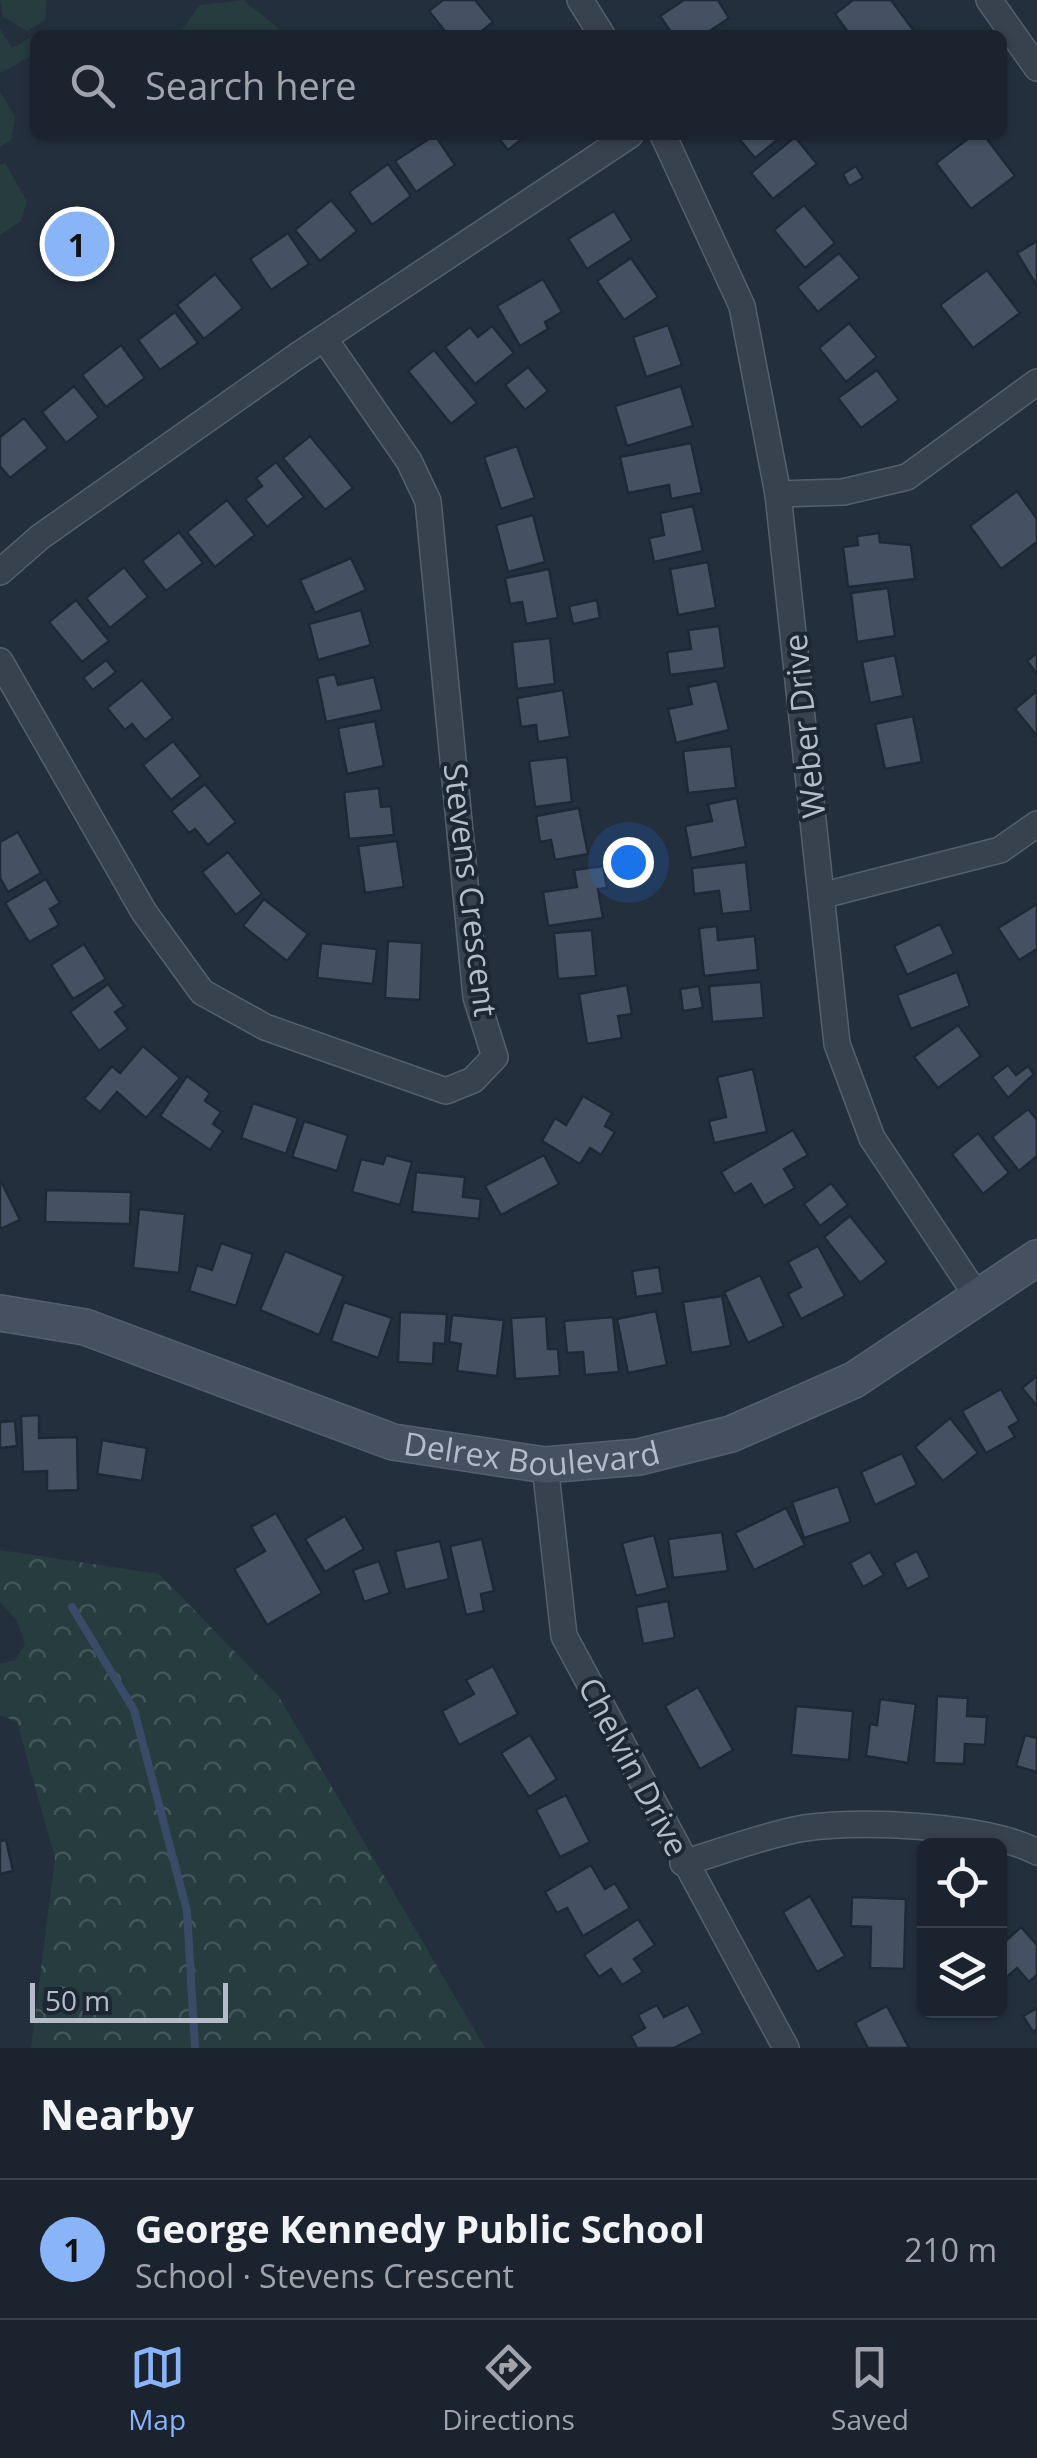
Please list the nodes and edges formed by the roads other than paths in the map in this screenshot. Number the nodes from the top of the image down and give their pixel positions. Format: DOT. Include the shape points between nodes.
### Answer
graph roads {
  1 [pos="580,0"];
  2 [pos="989,0"];
  3 [pos="599,30"];
  4 [pos="1037,68"];
  5 [pos="623,140"];
  6 [pos="664,140"];
  7 [pos="326,340"];
  8 [pos="1037,382"];
  9 [pos="778,494"];
  10 [pos="0,572"];
  11 [pos="0,661"];
  12 [pos="1037,824"];
  13 [pos="824,895"];
  14 [pos="1037,1258"];
  15 [pos="979,1299"];
  16 [pos="0,1313"];
  17 [pos="545,1465"];
  18 [pos="1037,1852"];
  19 [pos="683,1864"];
  20 [pos="786,2048"];
  1 -- 3 [label="street"];
  2 -- 4 [label="street"];
  5 -- 7 [label="street"];
  6 -- 9 [label="street, Weber Drive" via="742,306"];
  7 -- 10 [label="street" via="40,537"];
  7 -- 11 [label="street, Stevens Crescent" via="409,461 428,501 476,997 495,1058 473,1080 446,1091 265,1027 202,992 144,912"];
  8 -- 9 [label="street" via="907,477 843,492"];
  9 -- 13 [label="street, Weber Drive"];
  12 -- 13 [label="street" via="1000,850"];
  13 -- 15 [label="street, Weber Drive" via="837,1044 854,1098 872,1138"];
  14 -- 15 [label="street, Delrex Boulevard"];
  15 -- 17 [label="street, Delrex Boulevard" via="854,1380 732,1434 639,1456"];
  16 -- 17 [label="street, Delrex Boulevard" via="85,1327 392,1442"];
  17 -- 19 [label="street, Chelvin Drive" via="564,1636"];
  18 -- 19 [label="street" via="1017,1842 929,1826 797,1829"];
  19 -- 20 [label="street, Chelvin Drive"];
}
